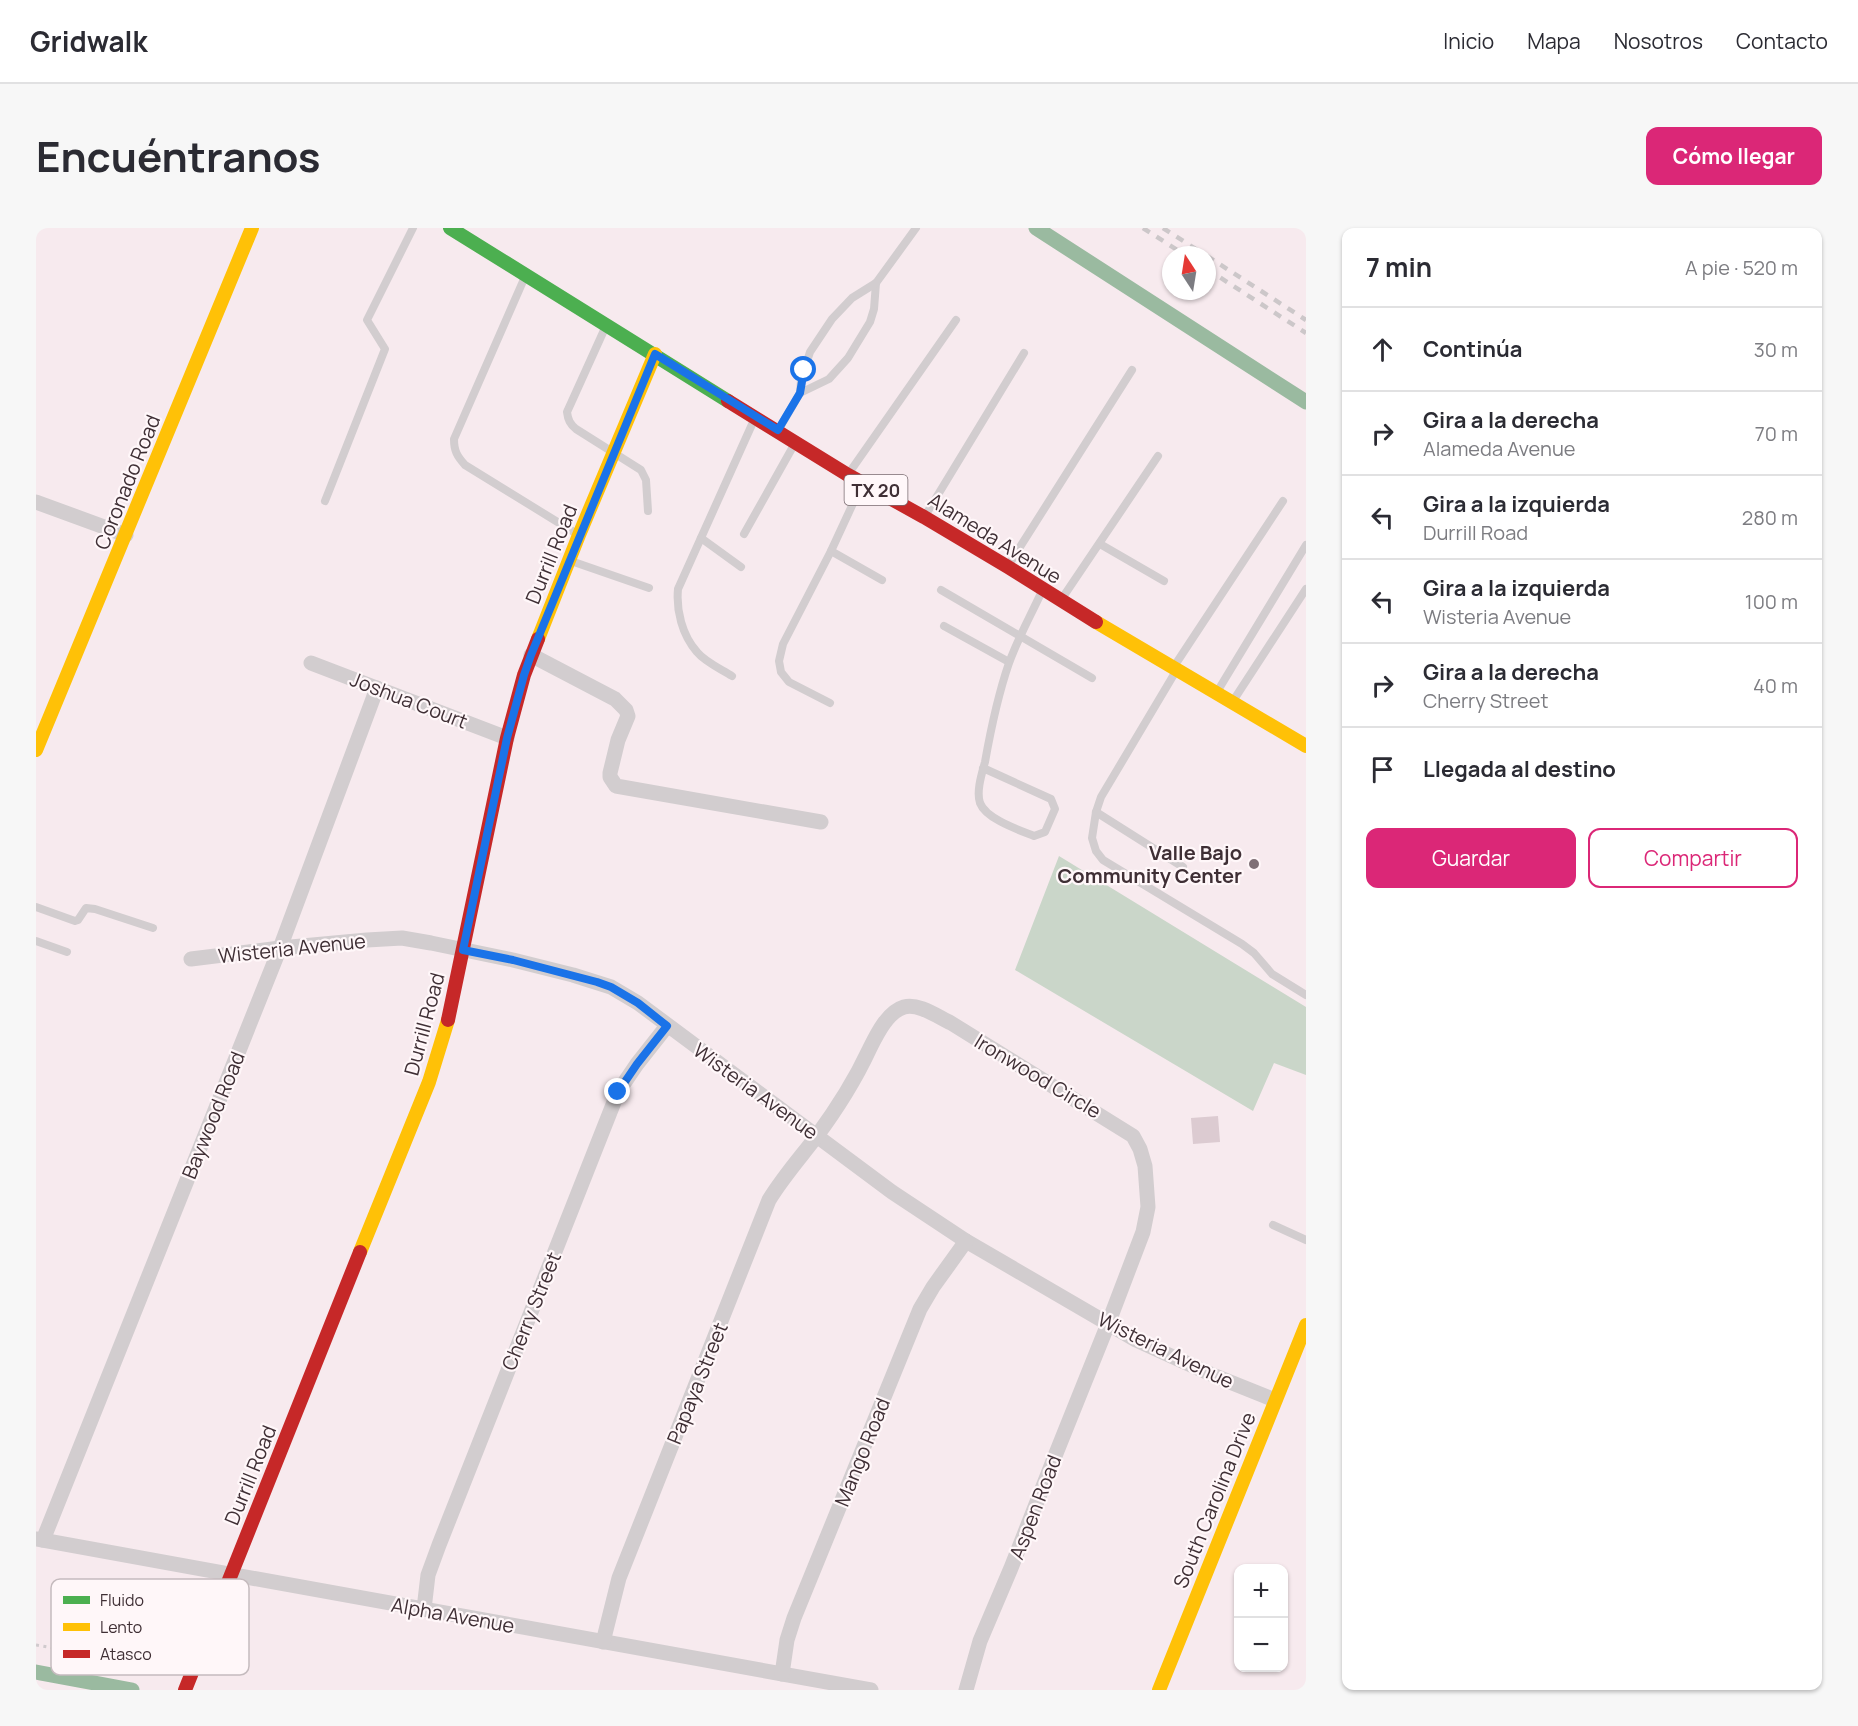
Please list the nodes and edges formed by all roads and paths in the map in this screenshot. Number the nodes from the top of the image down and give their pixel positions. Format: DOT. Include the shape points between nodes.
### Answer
graph roads {
  1 [pos="252,228"];
  2 [pos="413,228"];
  3 [pos="450,228"];
  4 [pos="916,228"];
  5 [pos="526,274"];
  6 [pos="876,283"];
  7 [pos="956,321"];
  8 [pos="607,324"];
  9 [pos="1024,353"];
  10 [pos="655,354"];
  11 [pos="1132,370"];
  12 [pos="800,393"];
  13 [pos="756,416"];
  14 [pos="778,430"];
  15 [pos="796,442"];
  16 [pos="614,453"];
  17 [pos="1158,456"];
  18 [pos="848,474"];
  19 [pos="863,483"];
  20 [pos="325,501"];
  21 [pos="1283,501"];
  22 [pos="36,502"];
  23 [pos="648,511"];
  24 [pos="924,517"];
  25 [pos="744,534"];
  26 [pos="579,535"];
  27 [pos="126,536"];
  28 [pos="701,538"];
  29 [pos="1100,544"];
  30 [pos="1306,545"];
  31 [pos="831,551"];
  32 [pos="569,561"];
  33 [pos="741,567"];
  34 [pos="1008,567"];
  35 [pos="882,580"];
  36 [pos="1164,581"];
  37 [pos="649,588"];
  38 [pos="1306,589"];
  39 [pos="941,590"];
  40 [pos="1043,590"];
  41 [pos="1060,601"];
  42 [pos="944,626"];
  43 [pos="1022,636"];
  44 [pos="531,655"];
  45 [pos="1010,662"];
  46 [pos="311,663"];
  47 [pos="1175,668"];
  48 [pos="732,676"];
  49 [pos="1092,678"];
  50 [pos="377,688"];
  51 [pos="1217,693"];
  52 [pos="830,703"];
  53 [pos="1233,703"];
  54 [pos="507,738"];
  55 [pos="1306,746"];
  56 [pos="36,750"];
  57 [pos="983,768"];
  58 [pos="1096,812"];
  59 [pos="821,822"];
  60 [pos="1183,867"];
  61 [pos="36,907"];
  62 [pos="153,928"];
  63 [pos="36,940"];
  64 [pos="280,948"];
  65 [pos="463,950"];
  66 [pos="67,952"];
  67 [pos="190,959"];
  68 [pos="1306,996"];
  69 [pos="667,1026"];
  70 [pos="816,1136"];
  71 [pos="1273,1225"];
  72 [pos="1306,1240"];
  73 [pos="966,1241"];
  74 [pos="1108,1324"];
  75 [pos="1306,1325"];
  76 [pos="1275,1400"];
  77 [pos="40,1539"];
  78 [pos="232,1575"];
  79 [pos="230,1579"];
  80 [pos="424,1610"];
  81 [pos="603,1642"];
  82 [pos="36,1645"];
  83 [pos="51,1649"];
  84 [pos="782,1674"];
  85 [pos="159,1675"];
  86 [pos="188,1682"];
  87 [pos="871,1690"];
  88 [pos="966,1690"];
  89 [pos="1159,1690"];
  1 -- 27 [label="street, Coronado Road"];
  2 -- 20 [label="lane" via="367,320 385,349"];
  3 -- 5 [label="street, Alameda Avenue / TX 20"];
  4 -- 6 [label="lane"];
  5 -- 8 [label="street, Alameda Avenue / TX 20"];
  5 -- 26 [label="lane" via="454,439 454,447 465,465"];
  6 -- 12 [label="lane" via="852,298 832,319 810,352"];
  6 -- 12 [label="lane" via="870,322 848,358 829,379"];
  7 -- 18 [label="lane"];
  8 -- 10 [label="street, Alameda Avenue / TX 20"];
  8 -- 16 [label="lane" via="567,412 570,424"];
  9 -- 24 [label="lane"];
  10 -- 13 [label="street, Alameda Avenue / TX 20"];
  10 -- 16 [label="street, Durrill Road"];
  11 -- 34 [label="lane"];
  12 -- 14 [label="lane"];
  13 -- 14 [label="street, Alameda Avenue / TX 20"];
  13 -- 28 [label="lane"];
  14 -- 15 [label="street, Alameda Avenue / TX 20"];
  15 -- 18 [label="street, Alameda Avenue / TX 20"];
  15 -- 25 [label="lane"];
  16 -- 23 [label="lane" via="644,475"];
  16 -- 26 [label="street, Durrill Road"];
  17 -- 29 [label="lane"];
  18 -- 19 [label="street, Alameda Avenue / TX 20"];
  19 -- 24 [label="street, Alameda Avenue / TX 20"];
  19 -- 31 [label="lane"];
  21 -- 47 [label="lane"];
  22 -- 27 [label="street"];
  24 -- 34 [label="street, Alameda Avenue / TX 20"];
  26 -- 32 [label="street, Durrill Road"];
  27 -- 56 [label="street, Coronado Road"];
  28 -- 33 [label="lane"];
  28 -- 48 [label="lane" via="678,589 679,615 697,653"];
  29 -- 36 [label="lane"];
  29 -- 41 [label="lane"];
  30 -- 51 [label="lane"];
  31 -- 35 [label="lane"];
  31 -- 52 [label="lane" via="778,661 789,682"];
  32 -- 37 [label="lane"];
  32 -- 44 [label="street, Durrill Road"];
  34 -- 40 [label="street, Alameda Avenue / TX 20"];
  38 -- 53 [label="lane"];
  39 -- 43 [label="lane"];
  40 -- 41 [label="street, Alameda Avenue / TX 20"];
  40 -- 43 [label="lane"];
  41 -- 47 [label="street, Alameda Avenue / TX 20"];
  42 -- 45 [label="lane"];
  43 -- 45 [label="lane"];
  43 -- 49 [label="lane"];
  44 -- 54 [label="street, Durrill Road"];
  44 -- 59 [label="street" via="615,699 626,710 628,716 610,773 616,786"];
  45 -- 57 [label="lane"];
  46 -- 50 [label="street, Joshua Court"];
  47 -- 51 [label="street, Alameda Avenue / TX 20"];
  47 -- 58 [label="lane"];
  50 -- 54 [label="street, Joshua Court"];
  50 -- 64 [label="street, Baywood Road"];
  51 -- 53 [label="street, Alameda Avenue / TX 20"];
  53 -- 55 [label="street, Alameda Avenue / TX 20"];
  54 -- 65 [label="street, Durrill Road"];
  57 -- 57 [label="lane" via="980,802 987,813 1034,836 1045,832 1055,809 1051,799"];
  58 -- 60 [label="lane"];
  58 -- 68 [label="lane" via="1092,838 1102,860 1242,944 1272,974"];
  61 -- 62 [label="lane" via="75,921 86,908 95,909"];
  63 -- 66 [label="lane"];
  64 -- 65 [label="street, Wisteria Avenue" via="402,938"];
  64 -- 67 [label="street, Wisteria Avenue"];
  64 -- 77 [label="street, Baywood Road"];
  65 -- 69 [label="street, Wisteria Avenue" via="611,987"];
  65 -- 78 [label="street, Durrill Road" via="429,1082"];
  69 -- 70 [label="street, Wisteria Avenue"];
  69 -- 80 [label="street, Cherry Street" via="618,1092 439,1545 428,1575"];
  70 -- 73 [label="street, Wisteria Avenue"];
  70 -- 74 [label="street, Ironwood Circle" via="851,1084 883,1025 903,1007 924,1010 951,1023 1108,1119 1133,1136 1140,1149 1148,1207 1143,1232"];
  70 -- 81 [label="street, Papaya Street" via="769,1200 620,1578"];
  71 -- 72 [label="lane"];
  73 -- 74 [label="street, Wisteria Avenue"];
  73 -- 84 [label="street, Mango Road" via="920,1309 794,1618"];
  74 -- 76 [label="street, Wisteria Avenue" via="1165,1354"];
  74 -- 88 [label="street, Aspen Road" via="980,1641"];
  75 -- 76 [label="street, South Carolina Drive"];
  76 -- 89 [label="street, South Carolina Drive"];
  77 -- 78 [label="street, Alpha Avenue"];
  78 -- 79 [label="street, Durrill Road"];
  78 -- 80 [label="street, Alpha Avenue"];
  80 -- 81 [label="street, Alpha Avenue"];
  81 -- 84 [label="street, Alpha Avenue"];
  82 -- 83 [label="path"];
  84 -- 87 [label="street, Alpha Avenue"];
  85 -- 86 [label="path"];
}
